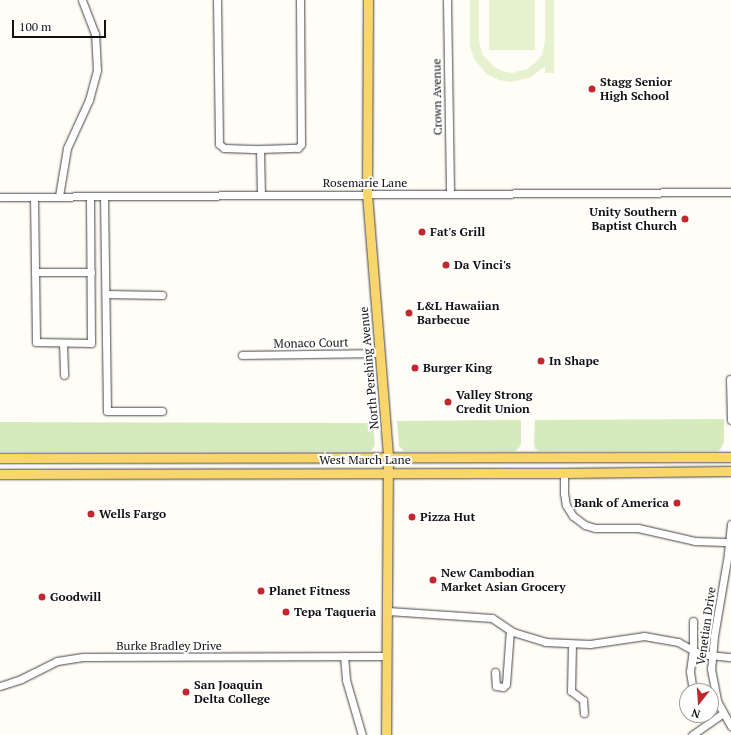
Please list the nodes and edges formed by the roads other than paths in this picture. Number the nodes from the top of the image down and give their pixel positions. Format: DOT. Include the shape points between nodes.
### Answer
graph roads {
  1 [pos="82,0"];
  2 [pos="217,0"];
  3 [pos="300,0"];
  4 [pos="368,0"];
  5 [pos="447,0"];
  6 [pos="260,149"];
  7 [pos="731,192"];
  8 [pos="367,194"];
  9 [pos="450,194"];
  10 [pos="261,195"];
  11 [pos="59,196"];
  12 [pos="90,196"];
  13 [pos="104,196"];
  14 [pos="0,197"];
  15 [pos="34,197"];
  16 [pos="35,272"];
  17 [pos="91,272"];
  18 [pos="106,294"];
  19 [pos="162,295"];
  20 [pos="64,343"];
  21 [pos="380,353"];
  22 [pos="242,355"];
  23 [pos="64,375"];
  24 [pos="730,379"];
  25 [pos="162,412"];
  26 [pos="731,420"];
  27 [pos="388,457"];
  28 [pos="731,457"];
  29 [pos="0,458"];
  30 [pos="731,471"];
  31 [pos="389,472"];
  32 [pos="564,473"];
  33 [pos="0,474"];
  34 [pos="731,524"];
  35 [pos="730,542"];
  36 [pos="388,611"];
  37 [pos="693,621"];
  38 [pos="510,630"];
  39 [pos="572,644"];
  40 [pos="693,650"];
  41 [pos="344,656"];
  42 [pos="387,656"];
  43 [pos="712,656"];
  44 [pos="731,657"];
  45 [pos="495,672"];
  46 [pos="692,683"];
  47 [pos="0,686"];
  48 [pos="584,713"];
  49 [pos="723,714"];
  50 [pos="731,726"];
  51 [pos="362,735"];
  52 [pos="386,735"];
  53 [pos="692,735"];
  1 -- 11 [label="street" via="95,34 97,70 89,100 67,148"];
  2 -- 6 [label="street" via="219,144 224,148"];
  3 -- 6 [label="street" via="301,144 298,148"];
  4 -- 8 [label="main road, North Pershing Avenue"];
  5 -- 9 [label="street, Crown Avenue"];
  6 -- 10 [label="street"];
  7 -- 9 [label="street, Rosemarie Lane"];
  8 -- 9 [label="street, Rosemarie Lane"];
  8 -- 10 [label="street, Rosemarie Lane"];
  8 -- 21 [label="main road, North Pershing Avenue"];
  10 -- 13 [label="street, Rosemarie Lane"];
  11 -- 12 [label="street, Rosemarie Lane"];
  11 -- 15 [label="street, Rosemarie Lane"];
  12 -- 13 [label="street, Rosemarie Lane"];
  12 -- 17 [label="street"];
  13 -- 18 [label="street"];
  14 -- 15 [label="street, Rosemarie Lane"];
  15 -- 16 [label="street"];
  16 -- 17 [label="street"];
  16 -- 20 [label="street" via="36,342"];
  17 -- 20 [label="street" via="91,343"];
  18 -- 19 [label="street"];
  18 -- 25 [label="street" via="107,411"];
  20 -- 23 [label="street"];
  21 -- 22 [label="street, Monaco Court"];
  21 -- 27 [label="main road, North Pershing Avenue"];
  24 -- 26 [label="street"];
  27 -- 28 [label="main road, West March Lane"];
  27 -- 29 [label="main road, West March Lane"];
  27 -- 31 [label="main road, North Pershing Avenue"];
  30 -- 32 [label="main road, West March Lane"];
  31 -- 32 [label="main road, West March Lane"];
  31 -- 33 [label="main road, West March Lane"];
  31 -- 36 [label="main road, North Pershing Avenue"];
  32 -- 35 [label="street" via="566,505 573,516 585,525 595,528 638,528 695,541"];
  34 -- 35 [label="street, Venetian Drive"];
  35 -- 43 [label="street, Venetian Drive"];
  36 -- 38 [label="street" via="492,618"];
  36 -- 42 [label="main road, North Pershing Avenue"];
  37 -- 40 [label="street"];
  38 -- 39 [label="street" via="545,642"];
  38 -- 45 [label="street" via="506,684 502,687 496,686"];
  39 -- 40 [label="street" via="644,636 678,642"];
  39 -- 48 [label="street" via="572,691 582,700"];
  40 -- 43 [label="street"];
  40 -- 46 [label="street" via="690,672"];
  41 -- 42 [label="street, Burke Bradley Drive"];
  41 -- 47 [label="street, Burke Bradley Drive" via="83,657 57,661 21,679"];
  41 -- 51 [label="street" via="346,680"];
  42 -- 52 [label="main road, North Pershing Avenue"];
  43 -- 44 [label="street"];
  43 -- 49 [label="street, Venetian Drive" via="712,681"];
  49 -- 50 [label="street, Venetian Drive"];
  49 -- 53 [label="street"];
}
